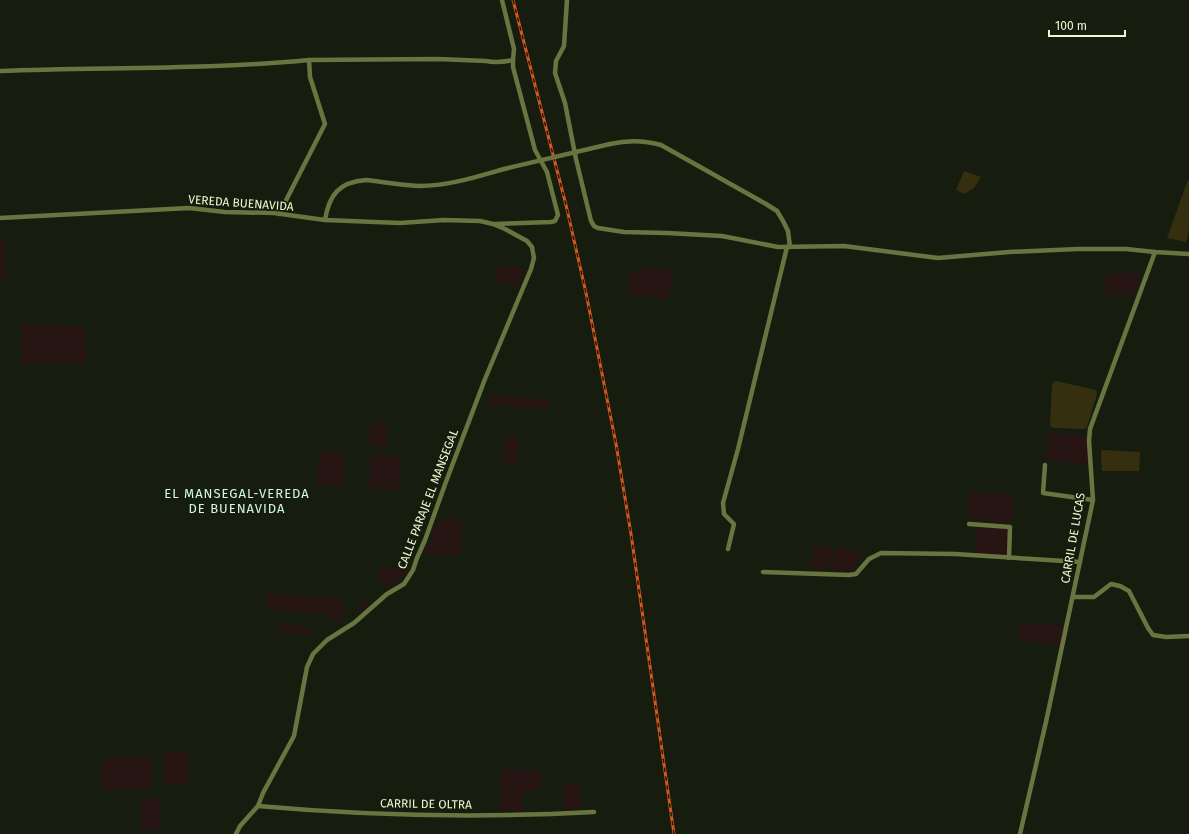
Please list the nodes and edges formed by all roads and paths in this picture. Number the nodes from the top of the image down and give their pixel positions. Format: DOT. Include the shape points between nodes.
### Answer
graph roads {
  1 [pos="502,0"];
  2 [pos="568,0"];
  3 [pos="309,60"];
  4 [pos="512,60"];
  5 [pos="0,71"];
  6 [pos="279,214"];
  7 [pos="0,218"];
  8 [pos="325,220"];
  9 [pos="493,224"];
  10 [pos="789,247"];
  11 [pos="1155,252"];
  12 [pos="1189,254"];
  13 [pos="1045,465"];
  14 [pos="1093,500"];
  15 [pos="969,524"];
  16 [pos="728,549"];
  17 [pos="1009,558"];
  18 [pos="1080,562"];
  19 [pos="763,572"];
  20 [pos="1073,598"];
  21 [pos="1189,636"];
  22 [pos="258,806"];
  23 [pos="594,812"];
  24 [pos="236,834"];
  25 [pos="1020,834"];
  1 -- 4 [label="street" via="514,49"];
  2 -- 10 [label="street" via="564,46 556,61 555,73 565,103 578,167 594,226 624,232 722,236 769,246"];
  3 -- 4 [label="street"];
  3 -- 5 [label="street" via="175,67"];
  3 -- 6 [label="street" via="310,77 325,124"];
  4 -- 9 [label="street" via="535,150 547,172 558,215 555,221 551,222"];
  6 -- 7 [label="street, VEREDA BUENAVIDA" via="189,208"];
  6 -- 8 [label="street, VEREDA BUENAVIDA"];
  8 -- 9 [label="street, VEREDA BUENAVIDA" via="444,220"];
  8 -- 10 [label="street, bridge" via="333,194 358,180 419,186 461,181 625,140 661,145 776,211 788,231"];
  9 -- 22 [label="street, CALLE PARAJE EL MANSEGAL" via="527,241 532,247 534,258 446,479 425,540 404,584 387,594 354,623 327,640 313,654 307,667 294,736"];
  10 -- 11 [label="street" via="844,246 938,258 1078,249 1126,248"];
  10 -- 16 [label="street" via="724,503 724,514 734,524"];
  11 -- 12 [label="street"];
  11 -- 14 [label="street, CARRIL DE LUCAS" via="1092,422 1089,440"];
  13 -- 14 [label="street" via="1043,493"];
  14 -- 18 [label="street, CARRIL DE LUCAS"];
  15 -- 17 [label="street" via="1010,527"];
  17 -- 18 [label="street"];
  17 -- 19 [label="street" via="881,553 869,559 856,574"];
  18 -- 20 [label="street, CARRIL DE LUCAS"];
  20 -- 21 [label="street" via="1094,597 1111,584 1120,586 1129,591 1153,635"];
  20 -- 25 [label="street, CARRIL DE LUCAS"];
  22 -- 23 [label="street, CARRIL DE OLTRA" via="387,814"];
  22 -- 24 [label="street, CALLE PARAJE EL MANSEGAL"];
}
